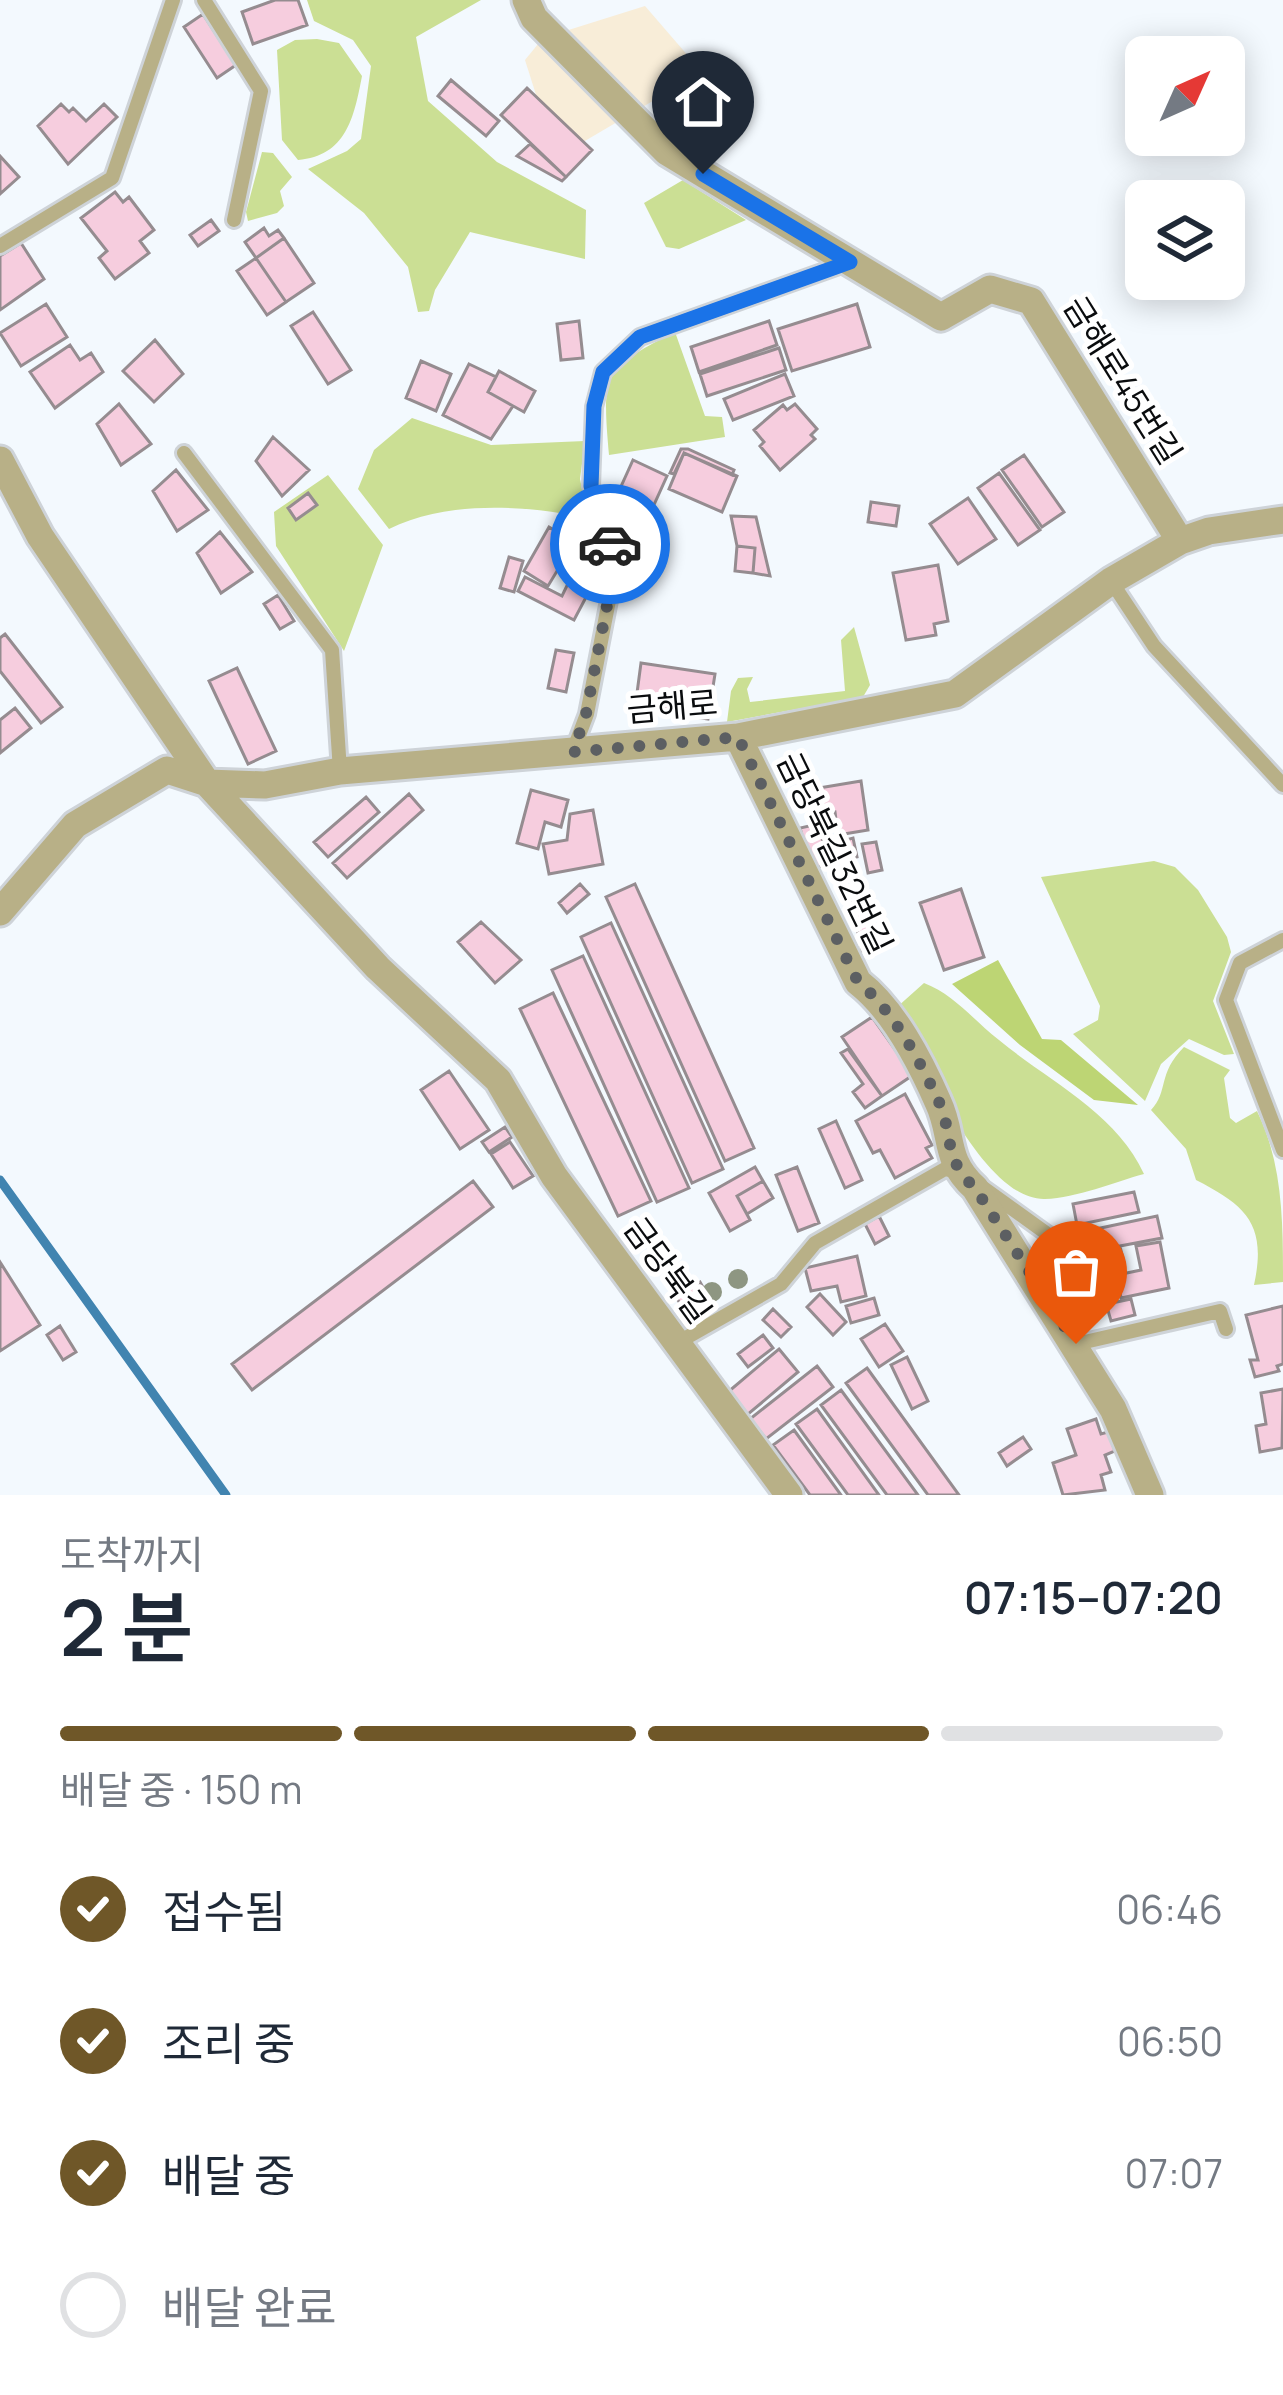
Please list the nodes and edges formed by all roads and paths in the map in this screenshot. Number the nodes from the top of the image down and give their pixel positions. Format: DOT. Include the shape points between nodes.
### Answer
graph roads {
  1 [pos="173,0"];
  2 [pos="204,0"];
  3 [pos="526,0"];
  4 [pos="234,220"];
  5 [pos="0,246"];
  6 [pos="850,262"];
  7 [pos="184,453"];
  8 [pos="0,460"];
  9 [pos="1283,520"];
  10 [pos="1180,541"];
  11 [pos="1111,581"];
  12 [pos="738,737"];
  13 [pos="573,752"];
  14 [pos="340,771"];
  15 [pos="207,783"];
  16 [pos="1283,785"];
  17 [pos="0,911"];
  18 [pos="1283,940"];
  19 [pos="1283,1150"];
  20 [pos="955,1170"];
  21 [pos="1084,1244"];
  22 [pos="1226,1329"];
  23 [pos="677,1343"];
  24 [pos="1076,1344"];
  25 [pos="790,1495"];
  26 [pos="1150,1495"];
  1 -- 5 [label="lane" via="112,178"];
  2 -- 4 [label="lane" via="261,91"];
  3 -- 6 [label="street, 금해로45번길" via="534,18 667,152"];
  6 -- 10 [label="street, 금해로45번길" via="941,317 990,289 1031,301"];
  6 -- 13 [label="lane" via="640,337 603,372 591,486 616,559"];
  7 -- 14 [label="lane" via="332,650"];
  8 -- 15 [label="street, 금당북길" via="40,536"];
  9 -- 10 [label="street, 금해로"];
  10 -- 11 [label="street, 금해로"];
  11 -- 12 [label="street, 금해로" via="955,694"];
  11 -- 16 [label="lane" via="1154,646"];
  12 -- 13 [label="street, 금해로"];
  12 -- 20 [label="street, 금당북길32번길" via="858,982 880,999 940,1105"];
  13 -- 14 [label="street, 금해로"];
  14 -- 15 [label="street, 금해로" via="266,785"];
  15 -- 17 [label="street, 금해로" via="167,770 75,824"];
  15 -- 23 [label="street, 금당북길" via="378,968 498,1080 554,1176"];
  18 -- 19 [label="lane" via="1240,963 1226,1000"];
  20 -- 21 [label="lane" via="1057,1241"];
  20 -- 23 [label="lane" via="867,1209 815,1243 781,1284"];
  20 -- 24 [label="street, 금당북길32번길" via="975,1188"];
  22 -- 24 [label="lane" via="1220,1311"];
  23 -- 25 [label="street, 금당북길"];
  24 -- 26 [label="street, 금당북길32번길"];
}
